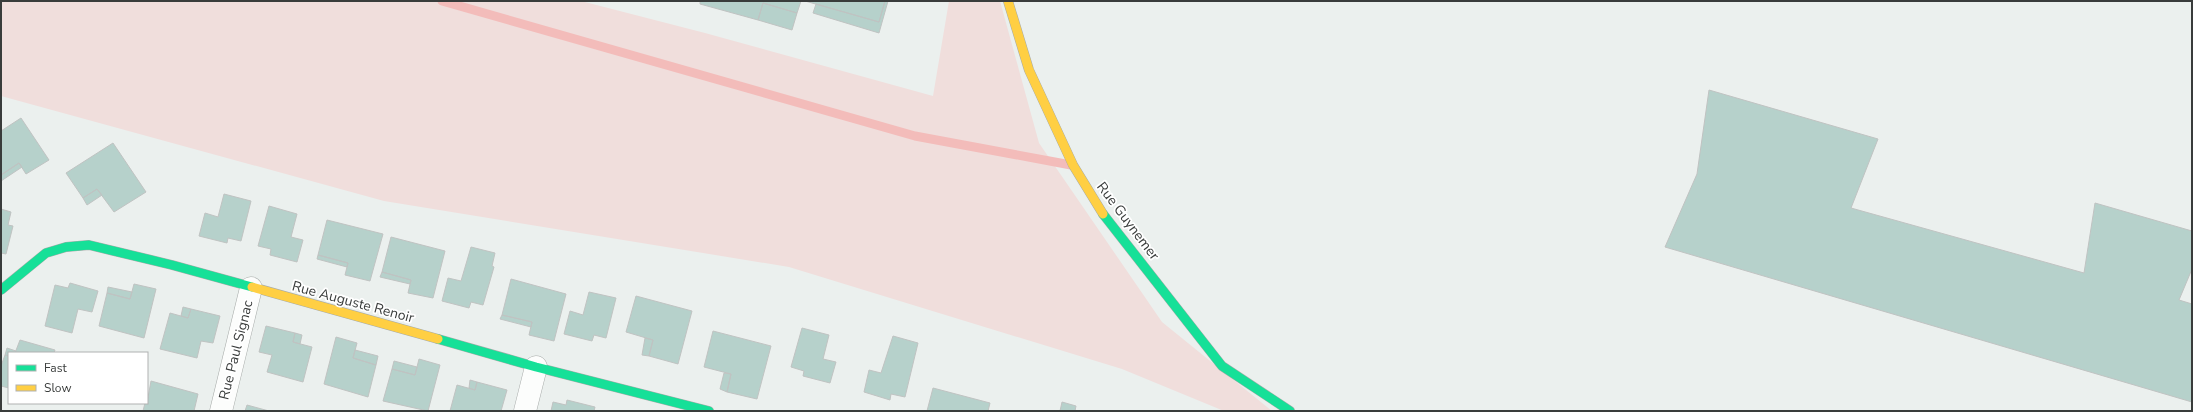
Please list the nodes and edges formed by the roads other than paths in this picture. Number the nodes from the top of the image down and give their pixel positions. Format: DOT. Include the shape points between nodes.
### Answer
graph roads {
  1 [pos="1008,1"];
  2 [pos="251,288"];
  3 [pos="1,290"];
  4 [pos="536,367"];
  5 [pos="220,411"];
  6 [pos="525,411"];
  7 [pos="708,411"];
  8 [pos="1290,411"];
  1 -- 8 [label="street, Rue Guynemer" via="1029,70 1073,165 1096,205 1222,366"];
  2 -- 3 [label="street, Rue Auguste Renoir" via="89,245 66,247 46,253"];
  2 -- 4 [label="street, Rue Auguste Renoir"];
  2 -- 5 [label="street, Rue Paul Signac"];
  4 -- 6 [label="street"];
  4 -- 7 [label="street, Rue Auguste Renoir"];
}
